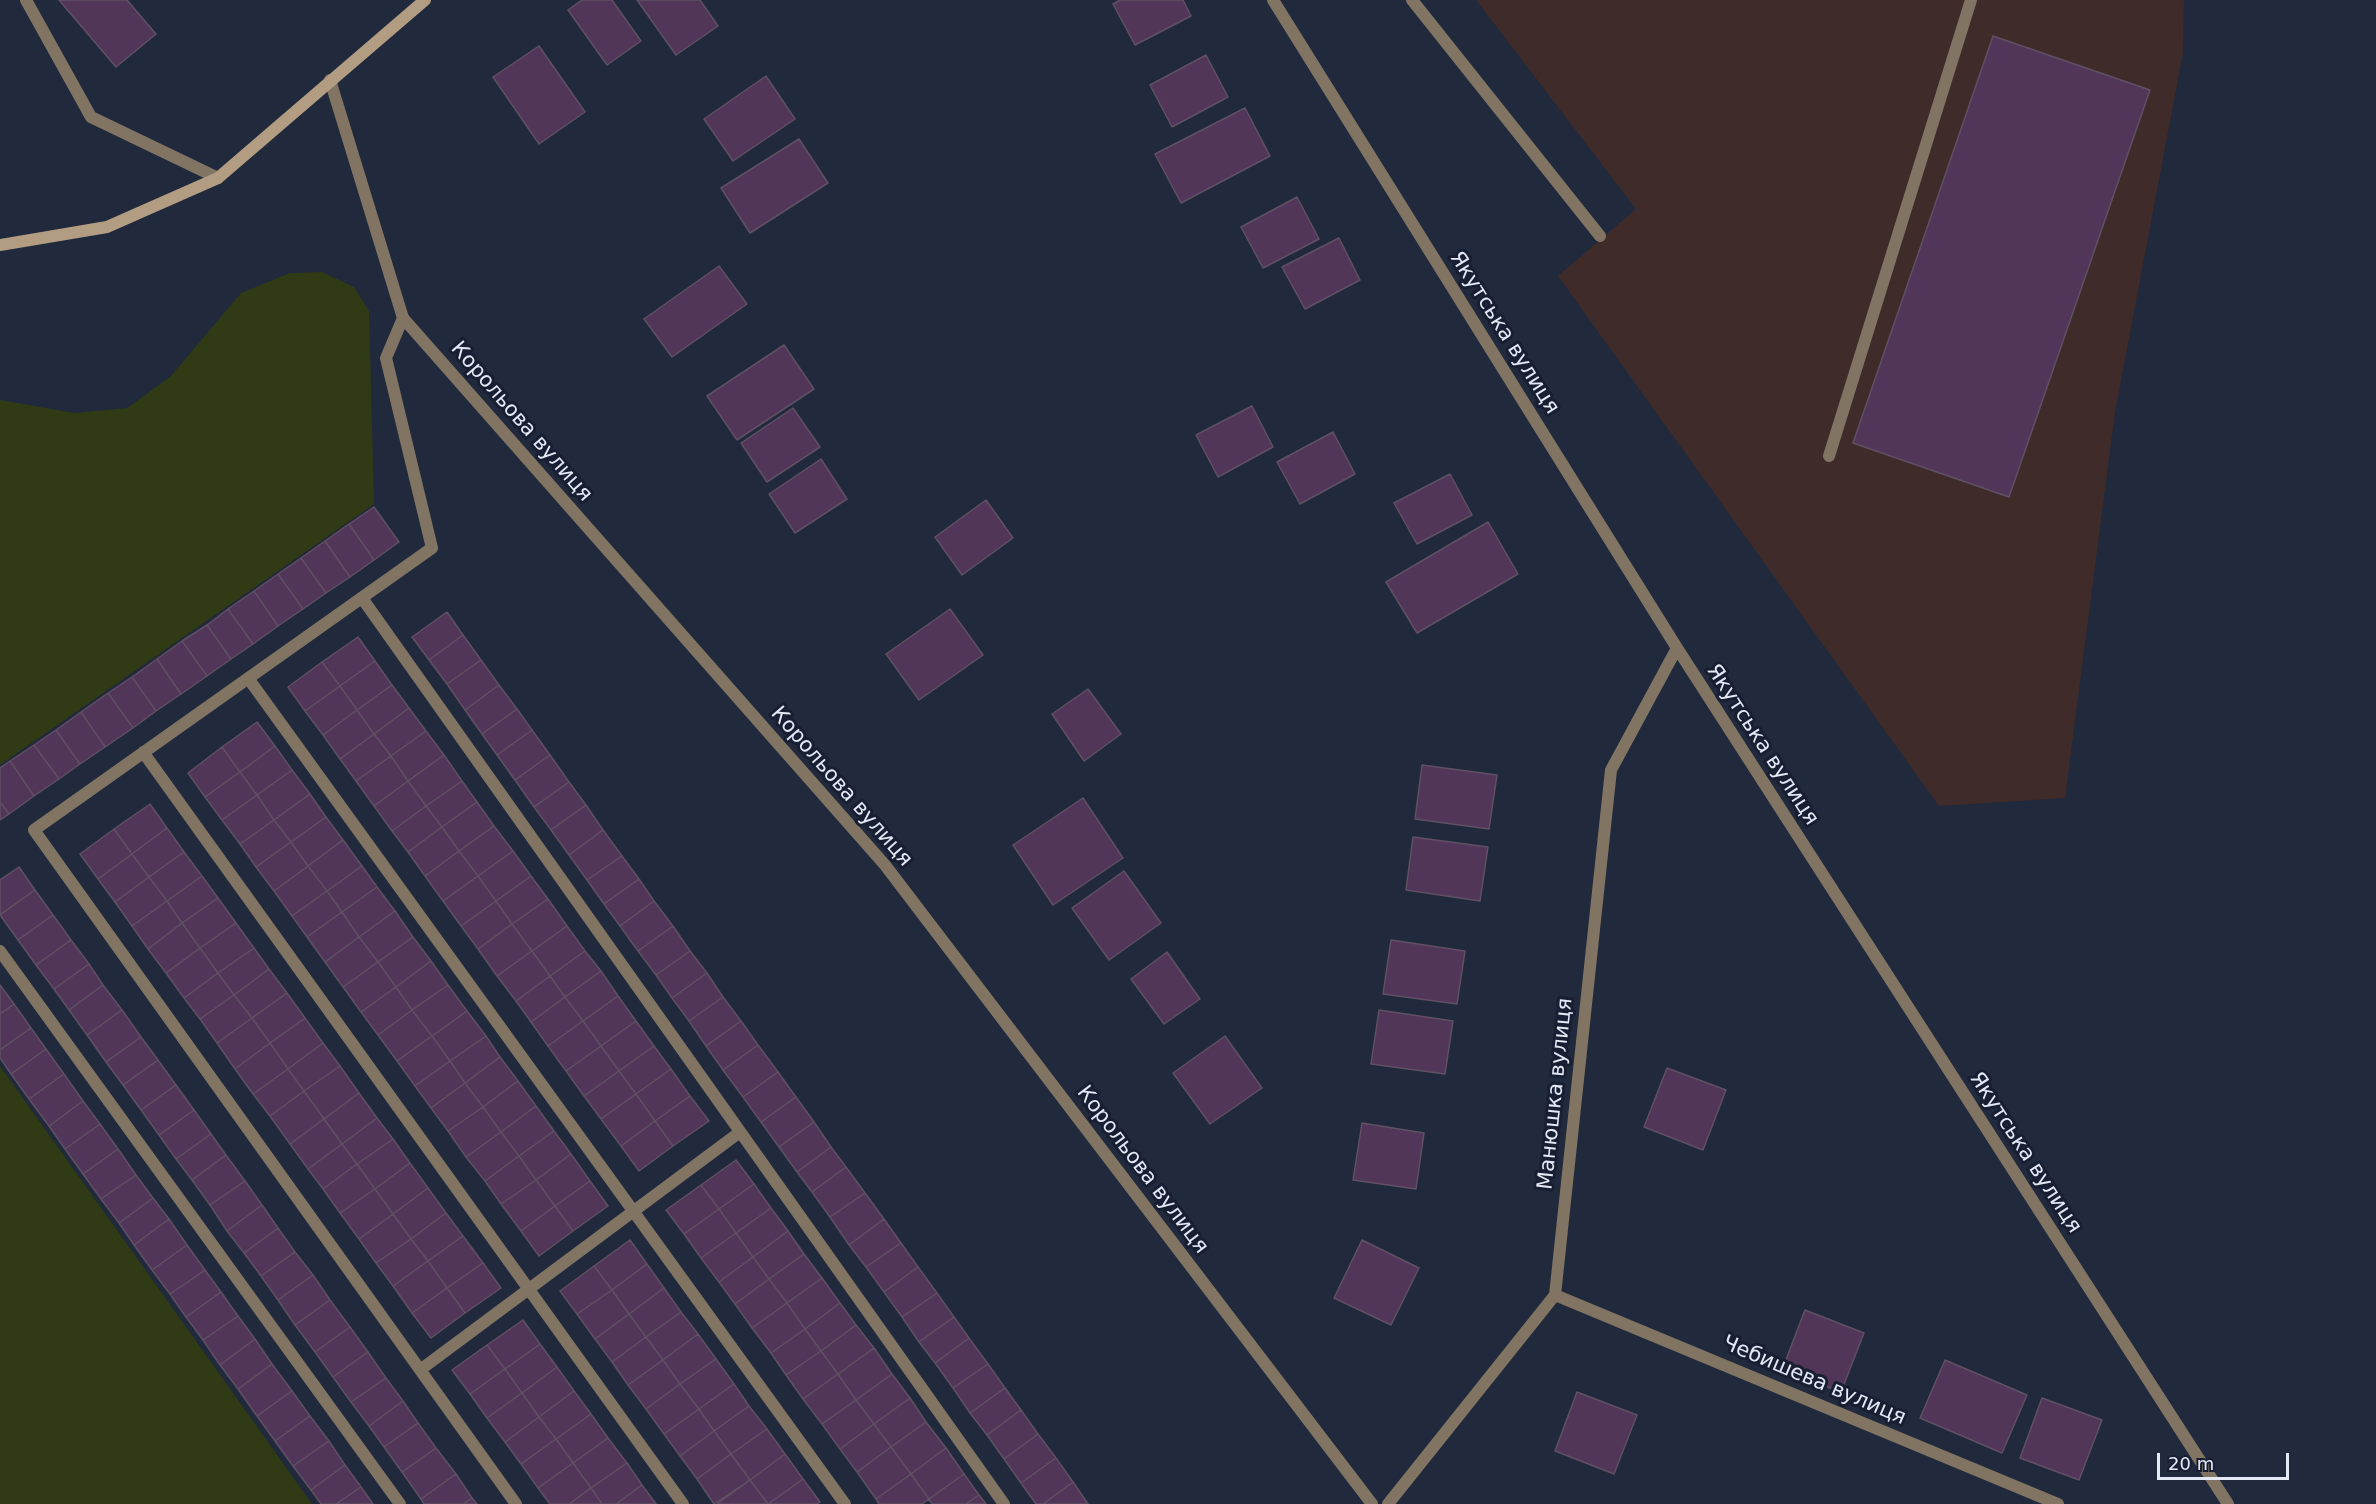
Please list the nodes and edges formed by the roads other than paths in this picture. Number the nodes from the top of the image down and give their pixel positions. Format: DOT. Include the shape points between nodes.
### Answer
graph roads {
  1 [pos="26,0"];
  2 [pos="425,0"];
  3 [pos="1273,0"];
  4 [pos="1412,0"];
  5 [pos="1971,0"];
  6 [pos="330,80"];
  7 [pos="218,178"];
  8 [pos="1600,236"];
  9 [pos="0,245"];
  10 [pos="403,318"];
  11 [pos="1829,456"];
  12 [pos="362,598"];
  13 [pos="1677,648"];
  14 [pos="248,678"];
  15 [pos="143,752"];
  16 [pos="0,951"];
  17 [pos="740,1132"];
  18 [pos="633,1210"];
  19 [pos="528,1289"];
  20 [pos="1555,1295"];
  21 [pos="420,1370"];
  22 [pos="400,1504"];
  23 [pos="516,1504"];
  24 [pos="683,1504"];
  25 [pos="845,1504"];
  26 [pos="1004,1504"];
  27 [pos="1372,1504"];
  28 [pos="1388,1504"];
  29 [pos="2058,1504"];
  30 [pos="2228,1504"];
  1 -- 7 [label="street" via="91,117"];
  2 -- 6 [label="street"];
  3 -- 13 [label="street, Якутська вулиця"];
  4 -- 8 [label="street"];
  5 -- 11 [label="street"];
  6 -- 7 [label="street"];
  6 -- 10 [label="street, Корольова вулиця"];
  7 -- 9 [label="street" via="107,227"];
  10 -- 12 [label="street" via="386,358 432,548"];
  10 -- 27 [label="street, Корольова вулиця" via="885,865"];
  12 -- 14 [label="street"];
  12 -- 17 [label="street"];
  13 -- 20 [label="street, Манюшка вулиця" via="1611,770"];
  13 -- 30 [label="street, Якутська вулиця"];
  14 -- 15 [label="street"];
  14 -- 18 [label="street"];
  15 -- 19 [label="street"];
  15 -- 21 [label="street" via="34,830"];
  16 -- 22 [label="street"];
  17 -- 18 [label="street"];
  17 -- 26 [label="street"];
  18 -- 19 [label="street"];
  18 -- 25 [label="street"];
  19 -- 21 [label="street"];
  19 -- 24 [label="street"];
  20 -- 28 [label="street"];
  20 -- 29 [label="street, Чебишева вулиця"];
  21 -- 23 [label="street"];
}
